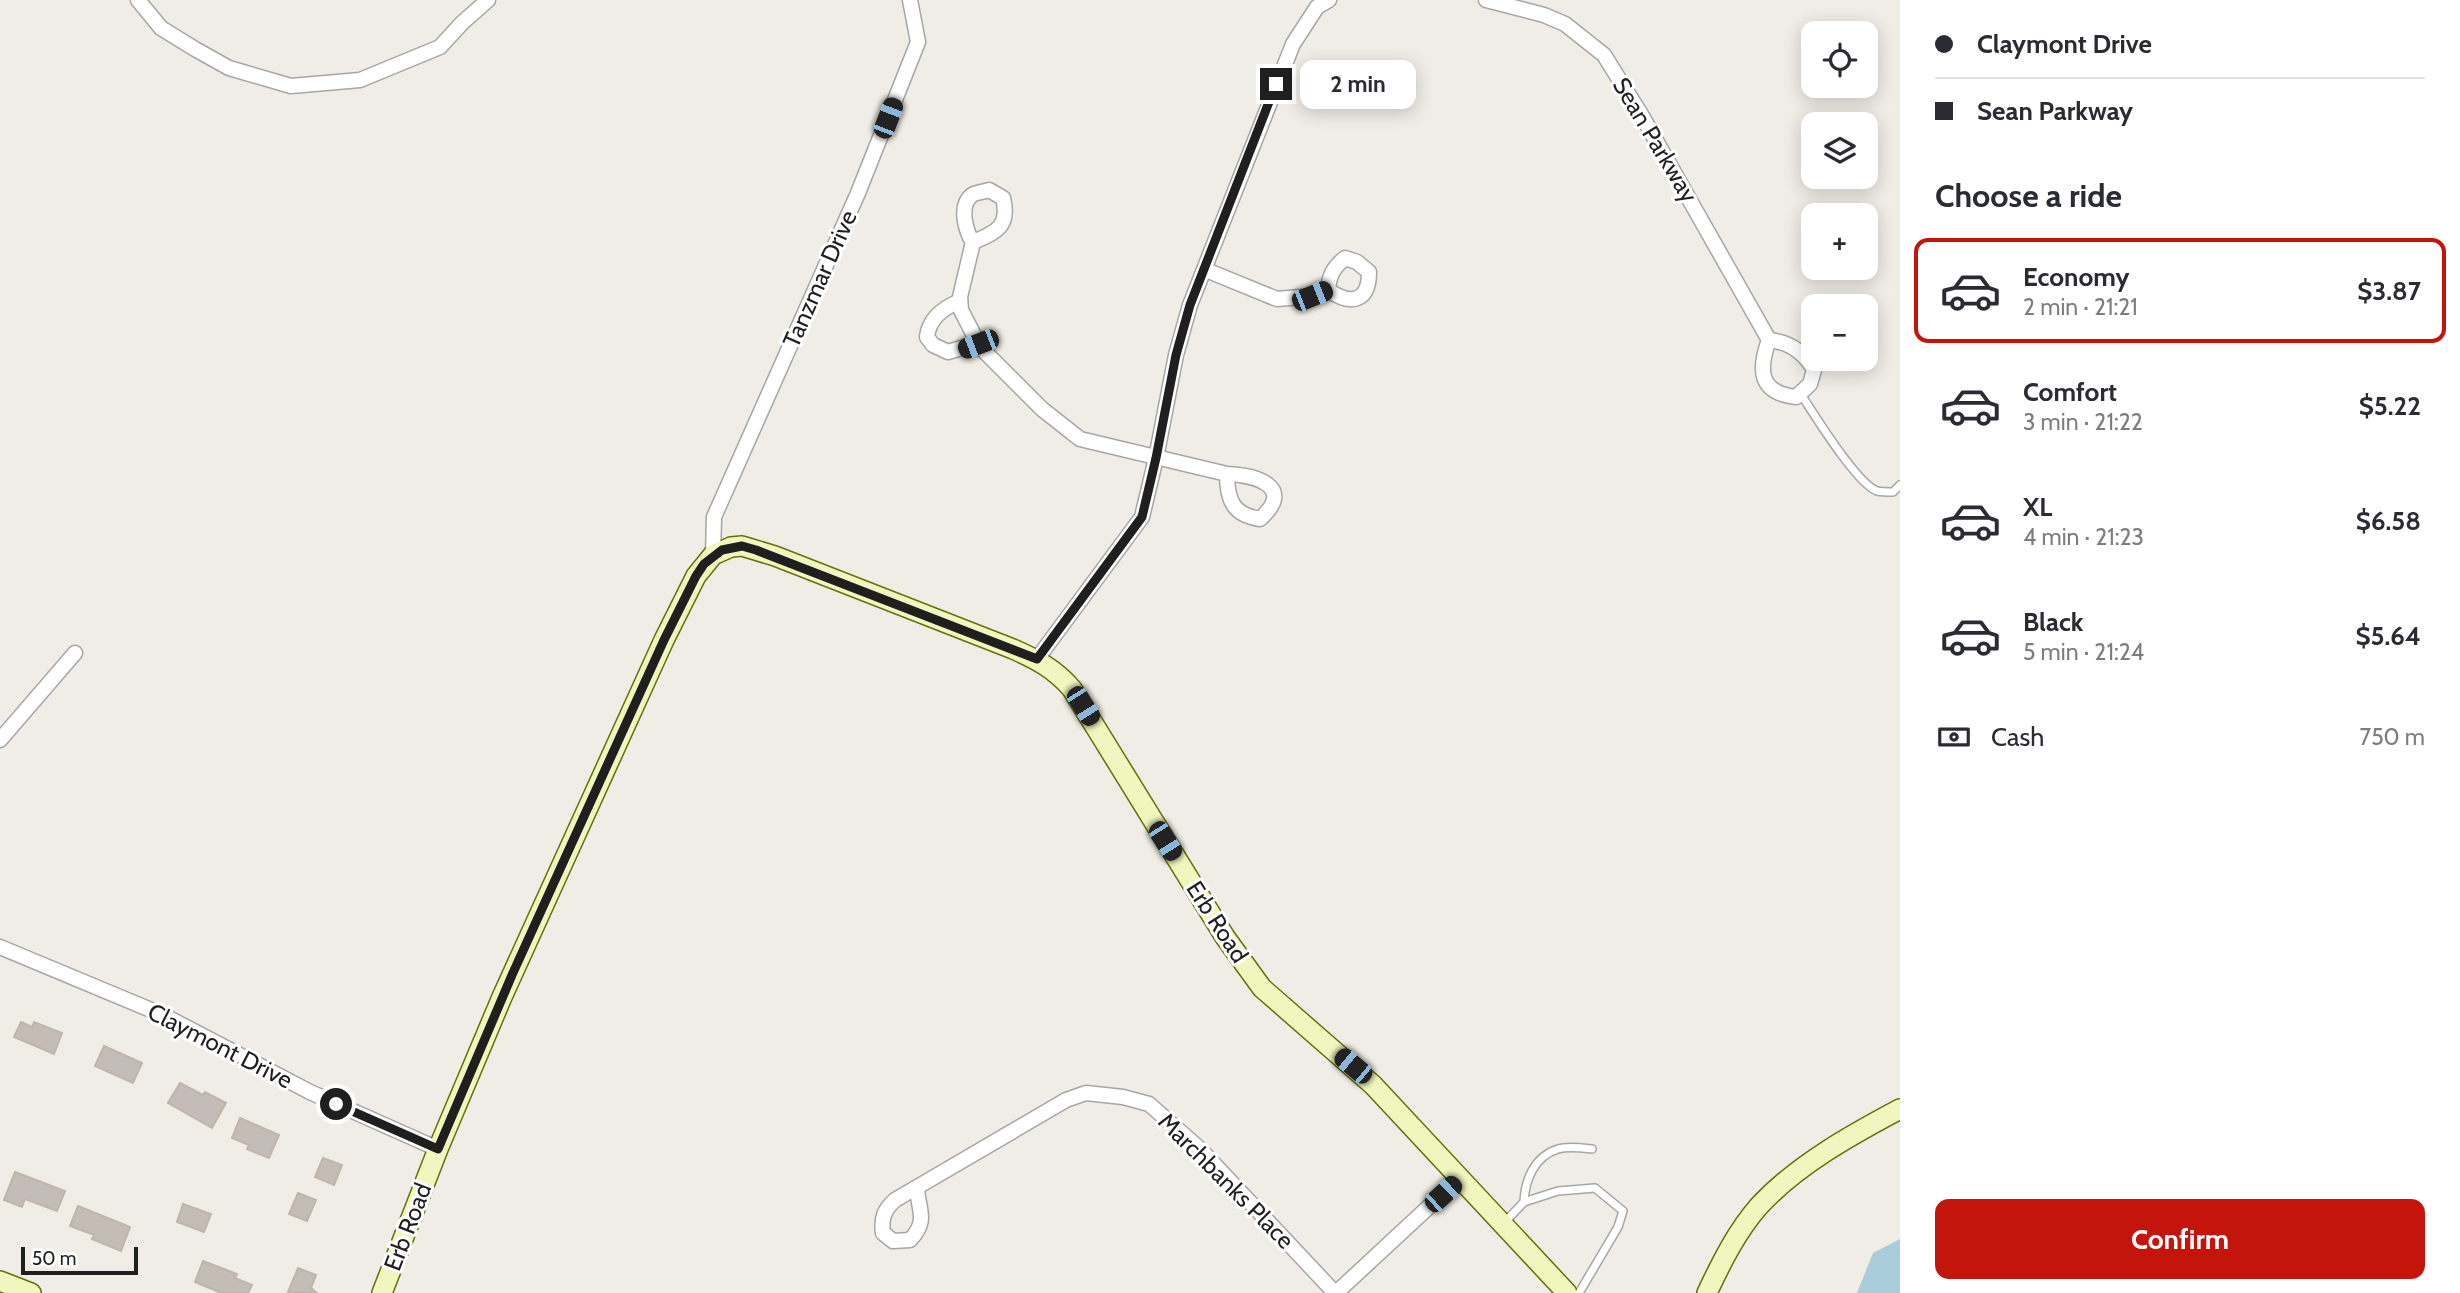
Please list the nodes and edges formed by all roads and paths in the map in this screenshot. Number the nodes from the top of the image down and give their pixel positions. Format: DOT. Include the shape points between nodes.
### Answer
graph roads {
  1 [pos="138,0"];
  2 [pos="488,0"];
  3 [pos="910,0"];
  4 [pos="1486,0"];
  5 [pos="1321,2"];
  6 [pos="973,243"];
  7 [pos="1206,270"];
  8 [pos="1328,289"];
  9 [pos="960,301"];
  10 [pos="1769,340"];
  11 [pos="978,344"];
  12 [pos="1800,393"];
  13 [pos="1156,458"];
  14 [pos="1227,474"];
  15 [pos="1900,485"];
  16 [pos="713,555"];
  17 [pos="75,653"];
  18 [pos="1037,659"];
  19 [pos="0,740"];
  20 [pos="0,947"];
  21 [pos="1900,1109"];
  22 [pos="438,1149"];
  23 [pos="1592,1149"];
  24 [pos="1461,1177"];
  25 [pos="917,1189"];
  26 [pos="1524,1202"];
  27 [pos="1504,1224"];
  28 [pos="0,1280"];
  29 [pos="31,1293"];
  30 [pos="382,1293"];
  31 [pos="1335,1293"];
  32 [pos="1567,1293"];
  33 [pos="1579,1293"];
  34 [pos="1707,1293"];
  1 -- 2 [label="street" via="161,27 195,49 229,68 291,86 360,80 440,47"];
  3 -- 16 [label="street, Tanzmar Drive" via="918,42 858,193 714,517"];
  4 -- 10 [label="street, Sean Parkway" via="1565,24 1604,55"];
  5 -- 7 [label="street" via="1289,54"];
  6 -- 9 [label="street"];
  7 -- 8 [label="street" via="1278,299 1312,296"];
  7 -- 13 [label="street" via="1176,355"];
  9 -- 11 [label="street"];
  9 -- 11 [label="street" via="946,306 929,325 927,337 948,352"];
  10 -- 12 [label="street" via="1762,365 1766,382 1783,396"];
  10 -- 12 [label="street" via="1783,342 1806,356 1814,370 1810,384"];
  11 -- 13 [label="street" via="1042,409 1080,439"];
  12 -- 15 [label="lane" via="1861,478 1876,491 1894,492"];
  13 -- 14 [label="street"];
  13 -- 18 [label="street" via="1142,517"];
  16 -- 18 [label="street, Erb Road" via="731,547 756,550"];
  16 -- 22 [label="street, Erb Road" via="696,576 659,652 507,985"];
  17 -- 19 [label="street"];
  18 -- 24 [label="street, Erb Road" via="1072,689 1224,937 1262,988 1373,1085"];
  20 -- 22 [label="street, Claymont Drive" via="163,1014 310,1092"];
  21 -- 34 [label="street" via="1781,1185 1736,1237"];
  22 -- 30 [label="street, Erb Road"];
  23 -- 26 [label="lane" via="1560,1148 1542,1156 1530,1174"];
  24 -- 27 [label="street, Erb Road"];
  24 -- 31 [label="street"];
  25 -- 31 [label="street, Marchbanks Place" via="1066,1100 1086,1093 1123,1097 1149,1104 1200,1149"];
  26 -- 27 [label="lane"];
  26 -- 33 [label="lane" via="1558,1191 1595,1188 1623,1211"];
  27 -- 32 [label="street, Erb Road"];
  28 -- 29 [label="street"];
}
